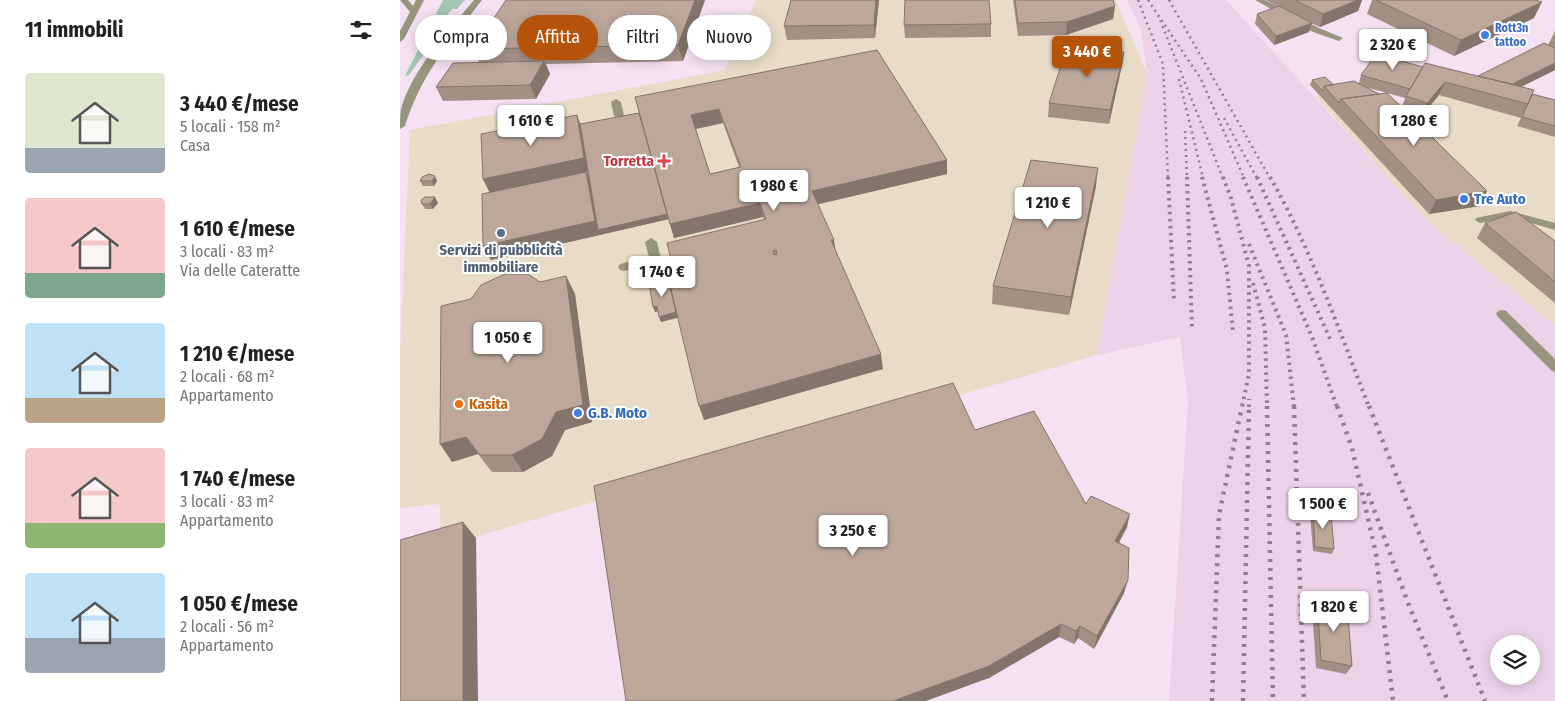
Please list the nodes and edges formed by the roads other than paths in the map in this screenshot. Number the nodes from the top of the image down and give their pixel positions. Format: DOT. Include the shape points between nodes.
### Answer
graph roads {
  1 [pos="403,0"];
  2 [pos="420,0"];
  3 [pos="478,0"];
  4 [pos="1259,0"];
  5 [pos="414,11"];
  6 [pos="1339,38"];
  7 [pos="400,39"];
  8 [pos="616,102"];
  9 [pos="619,116"];
  10 [pos="400,126"];
  11 [pos="1480,220"];
  12 [pos="1555,227"];
  13 [pos="651,242"];
  14 [pos="624,267"];
  15 [pos="1502,314"];
  16 [pos="1555,367"];
  1 -- 5 [label="street"];
  2 -- 5 [label="street"];
  3 -- 10 [label="street" via="418,79 406,103"];
  4 -- 6 [label="street" via="1316,30"];
  5 -- 7 [label="street"];
  8 -- 9 [label="street"];
  11 -- 12 [label="street" via="1510,214"];
  13 -- 14 [label="street" via="655,260"];
  15 -- 16 [label="street"];
}
